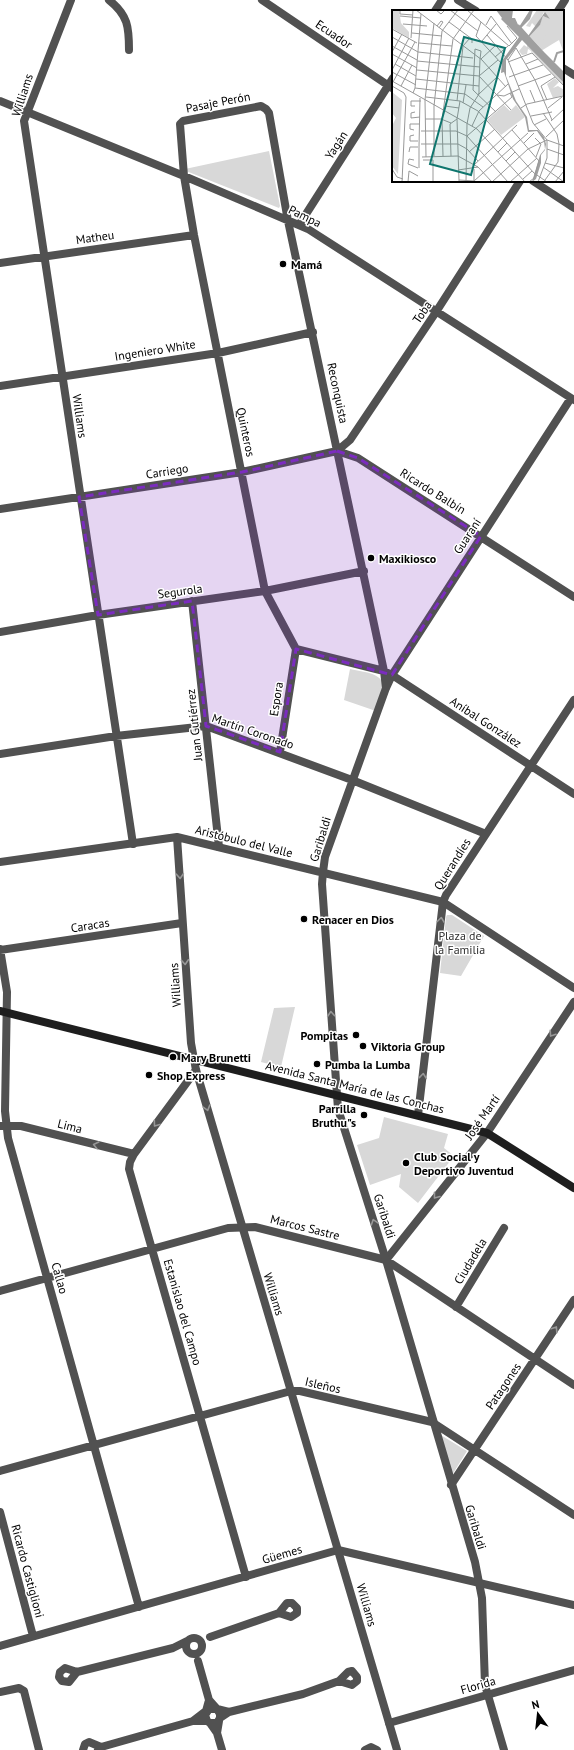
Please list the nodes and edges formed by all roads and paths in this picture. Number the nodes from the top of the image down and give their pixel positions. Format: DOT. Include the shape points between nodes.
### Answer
graph roads {
  1 [pos="72,0"];
  2 [pos="109,0"];
  3 [pos="262,0"];
  4 [pos="442,0"];
  5 [pos="460,0"];
  6 [pos="566,0"];
  7 [pos="436,10"];
  8 [pos="475,10"];
  9 [pos="559,10"];
  10 [pos="129,50"];
  11 [pos="564,69"];
  12 [pos="574,75"];
  13 [pos="392,84"];
  14 [pos="0,102"];
  15 [pos="261,106"];
  16 [pos="27,112"];
  17 [pos="180,124"];
  18 [pos="184,176"];
  19 [pos="519,182"];
  20 [pos="535,182"];
  21 [pos="574,208"];
  22 [pos="288,221"];
  23 [pos="299,225"];
  24 [pos="194,235"];
  25 [pos="45,256"];
  26 [pos="0,263"];
  27 [pos="436,312"];
  28 [pos="313,332"];
  29 [pos="218,353"];
  30 [pos="62,377"];
  31 [pos="0,386"];
  32 [pos="573,399"];
  33 [pos="337,451"];
  34 [pos="242,472"];
  35 [pos="79,497"];
  36 [pos="0,509"];
  37 [pos="481,536"];
  38 [pos="364,571"];
  39 [pos="265,591"];
  40 [pos="574,597"];
  41 [pos="192,601"];
  42 [pos="98,615"];
  43 [pos="0,632"];
  44 [pos="296,649"];
  45 [pos="384,671"];
  46 [pos="392,675"];
  47 [pos="386,688"];
  48 [pos="574,700"];
  49 [pos="206,726"];
  50 [pos="116,736"];
  51 [pos="280,752"];
  52 [pos="0,754"];
  53 [pos="531,766"];
  54 [pos="352,780"];
  55 [pos="574,794"];
  56 [pos="486,834"];
  57 [pos="177,837"];
  58 [pos="133,844"];
  59 [pos="219,847"];
  60 [pos="0,862"];
  61 [pos="323,872"];
  62 [pos="443,902"];
  63 [pos="182,923"];
  64 [pos="0,950"];
  65 [pos="574,988"];
  66 [pos="574,1002"];
  67 [pos="4,1012"];
  68 [pos="194,1060"];
  69 [pos="196,1070"];
  70 [pos="337,1094"];
  71 [pos="418,1115"];
  72 [pos="4,1126"];
  73 [pos="487,1133"];
  74 [pos="134,1154"];
  75 [pos="574,1188"];
  76 [pos="242,1227"];
  77 [pos="504,1228"];
  78 [pos="152,1250"];
  79 [pos="386,1260"];
  80 [pos="48,1278"];
  81 [pos="0,1291"];
  82 [pos="574,1300"];
  83 [pos="456,1306"];
  84 [pos="536,1359"];
  85 [pos="574,1385"];
  86 [pos="291,1391"];
  87 [pos="200,1416"];
  88 [pos="432,1422"];
  89 [pos="95,1445"];
  90 [pos="474,1450"];
  91 [pos="0,1471"];
  92 [pos="451,1485"];
  93 [pos="0,1512"];
  94 [pos="574,1515"];
  95 [pos="338,1550"];
  96 [pos="246,1577"];
  97 [pos="480,1583"];
  98 [pos="573,1602"];
  99 [pos="139,1607"];
  100 [pos="279,1613"];
  101 [pos="33,1636"];
  102 [pos="0,1646"];
  103 [pos="196,1647"];
  104 [pos="173,1648"];
  105 [pos="574,1670"];
  106 [pos="77,1672"];
  107 [pos="339,1681"];
  108 [pos="0,1692"];
  109 [pos="487,1694"];
  110 [pos="209,1700"];
  111 [pos="216,1709"];
  112 [pos="206,1711"];
  113 [pos="229,1712"];
  114 [pos="220,1719"];
  115 [pos="193,1721"];
  116 [pos="208,1722"];
  117 [pos="389,1723"];
  118 [pos="217,1733"];
  119 [pos="99,1748"];
  120 [pos="39,1750"];
  121 [pos="83,1750"];
  122 [pos="222,1750"];
  123 [pos="365,1750"];
  124 [pos="377,1750"];
  125 [pos="397,1750"];
  126 [pos="504,1750"];
  1 -- 16 [label="street, Williams"];
  2 -- 10 [label="street" via="126,18 129,28"];
  3 -- 13 [label="street, Ecuador"];
  4 -- 7 [label="street"];
  5 -- 8 [label="street"];
  6 -- 9 [label="street"];
  11 -- 12 [label="street"];
  13 -- 23 [label="street, Yagán"];
  14 -- 16 [label="street, Pampa"];
  15 -- 17 [label="street, Pasaje Perón" via="183,120"];
  15 -- 22 [label="street, Reconquista" via="268,113"];
  16 -- 18 [label="street, Pampa"];
  16 -- 25 [label="street, Williams" via="24,121"];
  17 -- 18 [label="street, Quinteros"];
  18 -- 22 [label="street, Pampa"];
  18 -- 24 [label="street, Quinteros"];
  19 -- 27 [label="street, Toba"];
  20 -- 21 [label="street"];
  22 -- 23 [label="street, Pampa"];
  22 -- 28 [label="street, Reconquista"];
  23 -- 27 [label="street, Pampa"];
  24 -- 25 [label="street, Matheu"];
  24 -- 29 [label="street, Quinteros"];
  25 -- 26 [label="street, Matheu"];
  25 -- 30 [label="street, Williams"];
  27 -- 32 [label="street, Pampa"];
  27 -- 33 [label="street, Toba" via="350,440"];
  28 -- 29 [label="street, Ingeniero White"];
  28 -- 33 [label="street, Reconquista"];
  29 -- 30 [label="street, Ingeniero White"];
  29 -- 34 [label="street, Quinteros"];
  30 -- 31 [label="street, Ingeniero White"];
  30 -- 35 [label="street, Williams"];
  32 -- 37 [label="street, Guaraní"];
  33 -- 34 [label="street, Carriego"];
  33 -- 37 [label="street, Ricardo Balbín" via="358,458"];
  33 -- 38 [label="street, Reconquista"];
  34 -- 35 [label="street, Carriego"];
  34 -- 39 [label="street, Quinteros"];
  35 -- 36 [label="street, Carriego"];
  35 -- 42 [label="street, Williams"];
  37 -- 40 [label="street, Ricardo Balbín"];
  37 -- 46 [label="street, Guaraní"];
  38 -- 39 [label="street, Segurola"];
  38 -- 45 [label="street, Reconquista"];
  39 -- 41 [label="street, Segurola"];
  39 -- 44 [label="street, Quinteros"];
  41 -- 42 [label="street, Segurola"];
  41 -- 49 [label="street, Juan Gutiérrez"];
  42 -- 43 [label="street, Segurola"];
  42 -- 50 [label="street, Williams"];
  44 -- 45 [label="street"];
  44 -- 51 [label="street, Espora"];
  45 -- 46 [label="street, Aníbal González"];
  45 -- 47 [label="street, Reconquista"];
  46 -- 47 [label="street, Guaraní"];
  46 -- 53 [label="street, Aníbal González"];
  47 -- 54 [label="street, Garibaldi"];
  48 -- 53 [label="street, Querandíes"];
  49 -- 50 [label="street, Martín Coronado"];
  49 -- 51 [label="street, Martín Coronado"];
  49 -- 59 [label="street, Juan Gutiérrez"];
  50 -- 52 [label="street, Martín Coronado"];
  50 -- 58 [label="street, Williams"];
  51 -- 54 [label="street, Martín Coronado"];
  53 -- 55 [label="street, Aníbal González"];
  53 -- 56 [label="street, Querandíes"];
  54 -- 56 [label="street, Martín Coronado"];
  54 -- 61 [label="street, Garibaldi" via="325,857"];
  56 -- 62 [label="street, Querandíes"];
  57 -- 58 [label="street, Aristóbulo del Valle"];
  57 -- 59 [label="street, Aristóbulo del Valle"];
  57 -- 63 [label="street, Williams, one-way"];
  58 -- 60 [label="street, Aristóbulo del Valle"];
  59 -- 61 [label="street, Aristóbulo del Valle"];
  61 -- 62 [label="street, Aristóbulo del Valle"];
  70 -- 61 [label="street, Garibaldi, one-way" via="322,892"];
  62 -- 65 [label="street, Aristóbulo del Valle"];
  71 -- 62 [label="street, Querandíes, one-way"];
  63 -- 64 [label="street, Caracas"];
  63 -- 68 [label="street, Williams, one-way"];
  64 -- 67 [label="street, Callao" via="7,992"];
  66 -- 73 [label="street, José Martí, one-way"];
  67 -- 68 [label="main road, Avenida Santa María de las Conchas"];
  67 -- 72 [label="street, Callao"];
  68 -- 69 [label="street, Williams"];
  68 -- 70 [label="main road, Avenida Santa María de las Conchas"];
  69 -- 74 [label="street, Estanislao del Campo, one-way"];
  69 -- 76 [label="street, Williams, one-way"];
  70 -- 71 [label="main road, Avenida Santa María de las Conchas"];
  79 -- 70 [label="street, Garibaldi, one-way" via="338,1110"];
  71 -- 73 [label="main road, Avenida Santa María de las Conchas"];
  74 -- 72 [label="street, Lima, one-way" via="21,1126"];
  72 -- 80 [label="street, Callao"];
  73 -- 75 [label="main road, Avenida Santa María de las Conchas"];
  73 -- 79 [label="street, José Martí, one-way"];
  74 -- 78 [label="street, Estanislao del Campo" via="130,1169"];
  76 -- 78 [label="street, Marcos Sastre" via="228,1228"];
  76 -- 79 [label="street, Marcos Sastre" via="255,1227"];
  76 -- 86 [label="street, Williams"];
  77 -- 83 [label="street, Ciudadela"];
  78 -- 80 [label="street, Marcos Sastre"];
  78 -- 87 [label="street, Estanislao del Campo"];
  79 -- 83 [label="street, Marcos Sastre"];
  79 -- 88 [label="street, Garibaldi"];
  80 -- 81 [label="street, Marcos Sastre"];
  80 -- 89 [label="street, Callao"];
  84 -- 82 [label="street, Patagones, one-way"];
  83 -- 84 [label="street, Marcos Sastre"];
  84 -- 85 [label="street, Marcos Sastre"];
  84 -- 90 [label="street, Patagones"];
  86 -- 87 [label="street, Isleños"];
  86 -- 88 [label="street, Isleños"];
  86 -- 95 [label="street, Williams"];
  87 -- 89 [label="street, Isleños"];
  87 -- 96 [label="street, Estanislao del Campo"];
  88 -- 90 [label="street, Isleños"];
  88 -- 92 [label="street, Garibaldi"];
  89 -- 91 [label="street, Isleños"];
  89 -- 99 [label="street, Callao"];
  90 -- 92 [label="street, Patagones"];
  90 -- 94 [label="street, Isleños"];
  92 -- 97 [label="street, Garibaldi"];
  93 -- 101 [label="street, Ricardo Castiglioni"];
  95 -- 96 [label="street, Güemes"];
  95 -- 97 [label="street, Güemes"];
  95 -- 117 [label="street, Williams"];
  96 -- 99 [label="street, Güemes"];
  97 -- 98 [label="street, Güemes"];
  97 -- 109 [label="street, Garibaldi"];
  99 -- 101 [label="street, Güemes"];
  100 -- 103 [label="street" via="210,1637"];
  101 -- 102 [label="street, Güemes"];
  103 -- 104 [label="street"];
  103 -- 104 [label="street" via="190,1639"];
  103 -- 110 [label="street"];
  104 -- 106 [label="street"];
  105 -- 109 [label="street, Florida"];
  107 -- 113 [label="street" via="303,1694"];
  108 -- 120 [label="street" via="19,1688 24,1691"];
  109 -- 117 [label="street, Florida"];
  109 -- 126 [label="street, Garibaldi"];
  110 -- 111 [label="street"];
  110 -- 112 [label="street"];
  111 -- 112 [label="street"];
  111 -- 113 [label="street"];
  111 -- 114 [label="street"];
  112 -- 115 [label="street"];
  112 -- 116 [label="street" via="205,1718"];
  113 -- 114 [label="street"];
  114 -- 116 [label="street" via="216,1723"];
  114 -- 118 [label="street"];
  115 -- 116 [label="street"];
  115 -- 119 [label="street"];
  116 -- 118 [label="street"];
  117 -- 125 [label="street, Williams"];
  118 -- 122 [label="street"];
  119 -- 121 [label="street" via="89,1742 83,1745"];
  123 -- 124 [label="street" via="371,1747"];
}
